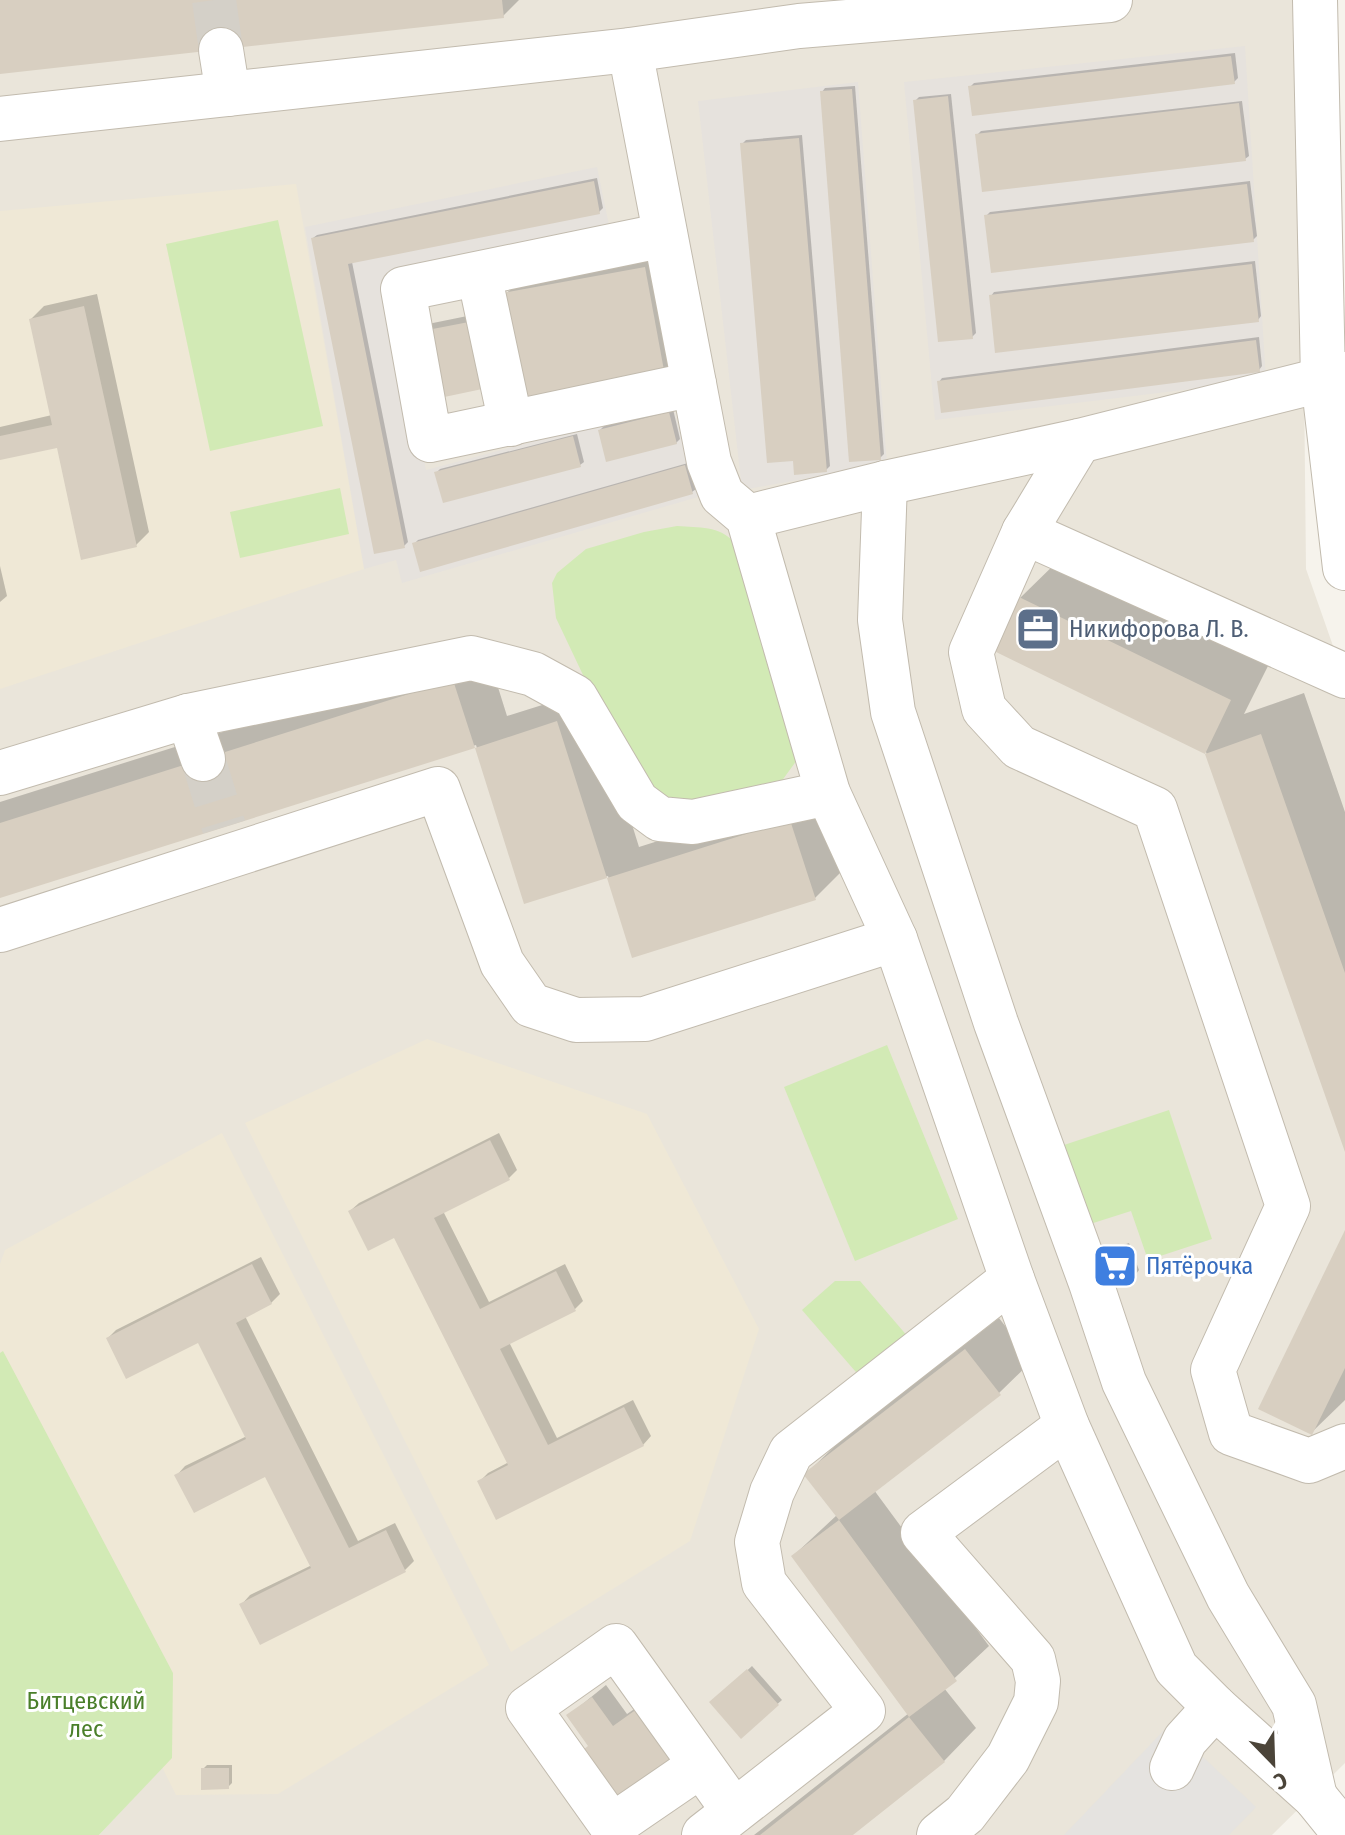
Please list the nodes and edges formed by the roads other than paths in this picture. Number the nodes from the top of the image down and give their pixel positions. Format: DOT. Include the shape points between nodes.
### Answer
graph roads {
  1 [pos="1110,0"];
  2 [pos="1315,0"];
  3 [pos="912,8"];
  4 [pos="798,13"];
  5 [pos="221,50"];
  6 [pos="630,50"];
  7 [pos="228,94"];
  8 [pos="0,119"];
  9 [pos="665,235"];
  10 [pos="479,274"];
  11 [pos="1334,376"];
  12 [pos="694,384"];
  13 [pos="511,424"];
  14 [pos="1079,441"];
  15 [pos="885,483"];
  16 [pos="748,517"];
  17 [pos="1024,532"];
  18 [pos="1345,568"];
  19 [pos="1345,676"];
  20 [pos="188,716"];
  21 [pos="203,759"];
  22 [pos="0,773"];
  23 [pos="828,793"];
  24 [pos="0,930"];
  25 [pos="895,939"];
  26 [pos="1012,1279"];
  27 [pos="1067,1426"];
  28 [pos="1345,1446"];
  29 [pos="1215,1707"];
  30 [pos="701,1765"];
  31 [pos="1172,1768"];
  32 [pos="1315,1797"];
  33 [pos="719,1823"];
  34 [pos="634,1826"];
  35 [pos="1345,1834"];
  36 [pos="939,1835"];
  1 -- 3 [label="lane"];
  2 -- 11 [label="lane"];
  3 -- 4 [label="lane"];
  4 -- 6 [label="lane"];
  5 -- 7 [label="lane"];
  6 -- 7 [label="lane"];
  6 -- 9 [label="lane"];
  7 -- 8 [label="lane"];
  9 -- 10 [label="lane"];
  9 -- 12 [label="lane"];
  10 -- 13 [label="lane"];
  10 -- 13 [label="lane" via="403,289 430,440"];
  11 -- 14 [label="lane"];
  11 -- 18 [label="lane"];
  12 -- 13 [label="lane"];
  12 -- 16 [label="lane" via="709,462 722,495"];
  14 -- 15 [label="lane"];
  14 -- 17 [label="lane"];
  15 -- 16 [label="lane"];
  15 -- 32 [label="lane" via="880,620 893,712 1124,1382 1228,1596 1294,1705"];
  16 -- 23 [label="lane"];
  17 -- 19 [label="lane"];
  17 -- 28 [label="lane" via="971,652 984,709 1019,747 1155,809 1288,1206 1213,1370 1231,1433 1309,1461"];
  20 -- 21 [label="lane"];
  20 -- 22 [label="lane"];
  20 -- 23 [label="lane" via="471,658 533,674 575,697 637,802 660,819 693,822"];
  23 -- 25 [label="lane"];
  24 -- 25 [label="lane" via="228,841 438,789 502,963 531,1005 576,1020 645,1019"];
  25 -- 26 [label="lane"];
  26 -- 27 [label="lane"];
  26 -- 33 [label="lane" via="791,1452 757,1542 764,1583 863,1711"];
  27 -- 29 [label="lane" via="1176,1668"];
  27 -- 36 [label="lane" via="923,1533 1033,1659 1038,1681 1036,1702 1008,1758 965,1814"];
  29 -- 31 [label="lane" via="1185,1740"];
  29 -- 32 [label="lane"];
  30 -- 33 [label="lane"];
  30 -- 34 [label="lane"];
  30 -- 34 [label="lane" via="616,1646 528,1708 612,1826"];
  32 -- 35 [label="lane"];
}
